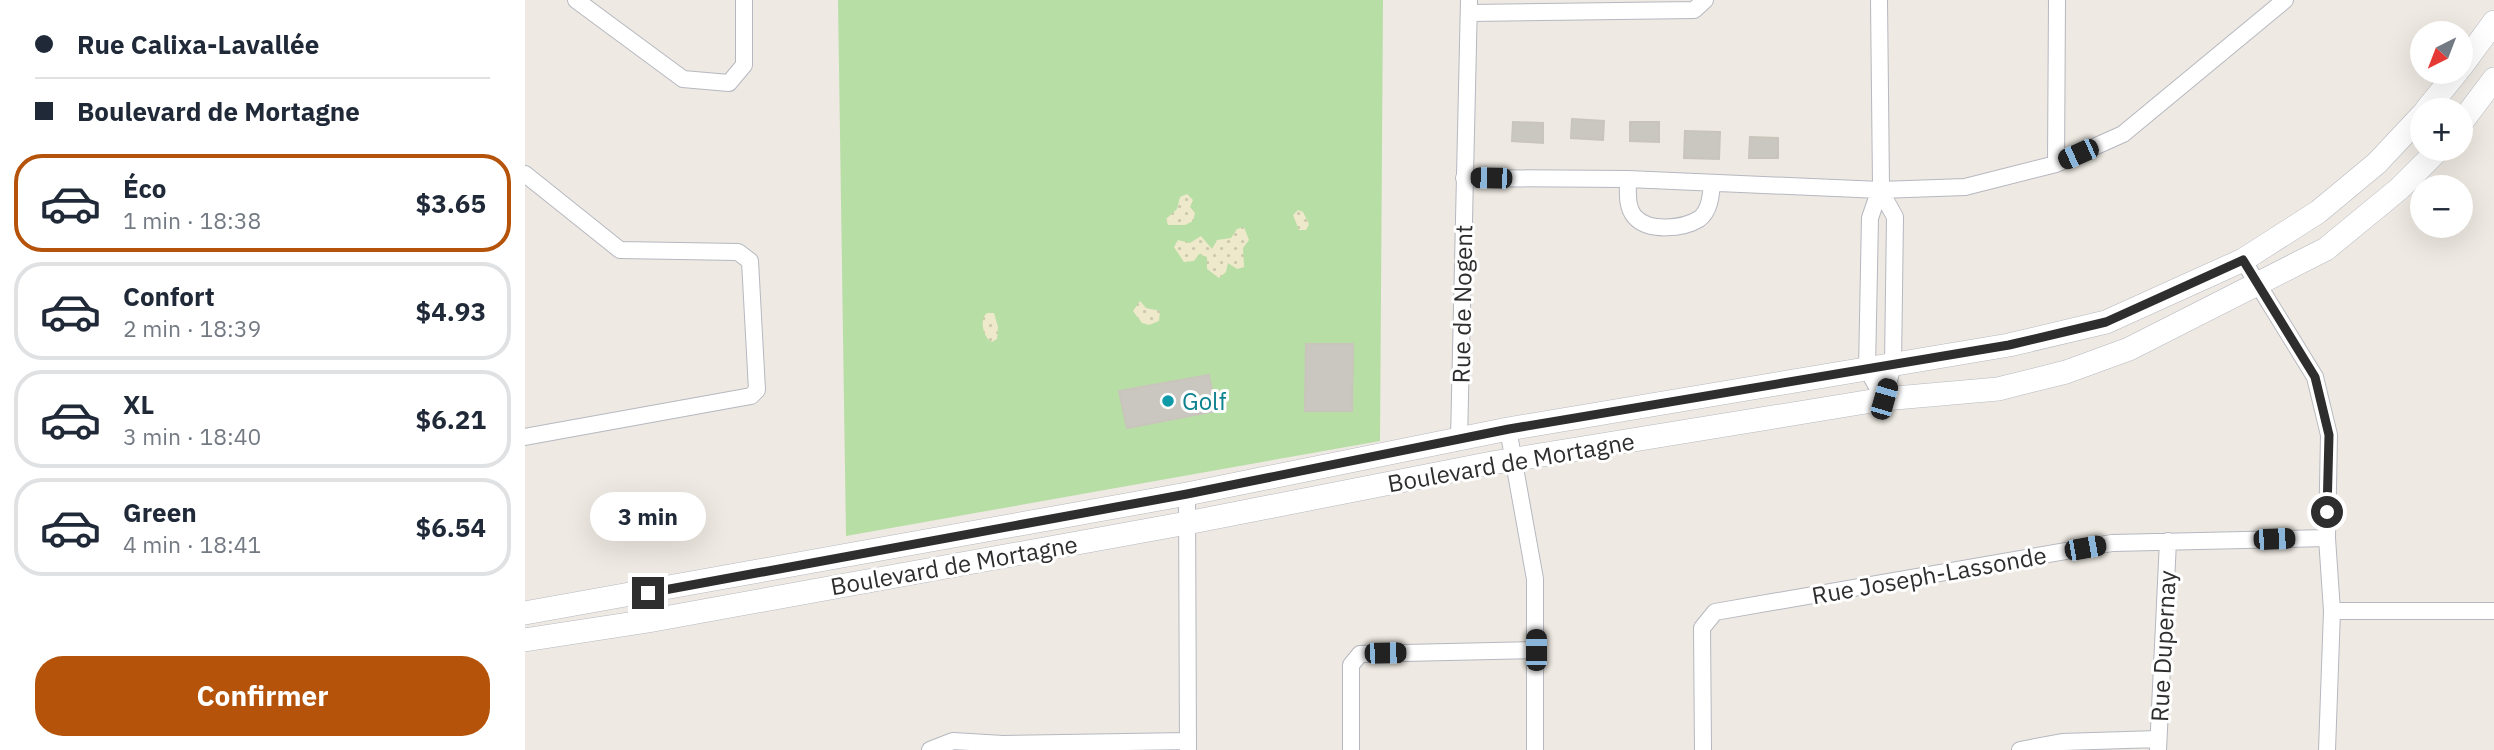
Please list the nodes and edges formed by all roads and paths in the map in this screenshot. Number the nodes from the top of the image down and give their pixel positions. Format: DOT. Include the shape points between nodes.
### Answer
graph roads {
  1 [pos="576,0"];
  2 [pos="744,0"];
  3 [pos="1705,0"];
  4 [pos="1879,0"];
  5 [pos="2057,0"];
  6 [pos="2285,0"];
  7 [pos="1469,6"];
  8 [pos="2494,22"];
  9 [pos="2473,51"];
  10 [pos="2494,79"];
  11 [pos="2447,84"];
  12 [pos="2436,98"];
  13 [pos="2473,107"];
  14 [pos="2410,128"];
  15 [pos="2427,161"];
  16 [pos="2056,164"];
  17 [pos="525,174"];
  18 [pos="1464,177"];
  19 [pos="1628,179"];
  20 [pos="1712,183"];
  21 [pos="1880,190"];
  22 [pos="2243,260"];
  23 [pos="2258,285"];
  24 [pos="1893,365"];
  25 [pos="1867,369"];
  26 [pos="1884,399"];
  27 [pos="1509,429"];
  28 [pos="525,437"];
  29 [pos="1459,440"];
  30 [pos="1513,460"];
  31 [pos="1187,494"];
  32 [pos="1187,523"];
  33 [pos="2327,538"];
  34 [pos="2168,541"];
  35 [pos="2332,611"];
  36 [pos="2494,611"];
  37 [pos="525,613"];
  38 [pos="525,640"];
  39 [pos="1536,650"];
  40 [pos="2158,744"];
  41 [pos="1188,746"];
  42 [pos="1004,747"];
  43 [pos="930,750"];
  44 [pos="1351,750"];
  45 [pos="1535,750"];
  46 [pos="1703,750"];
  47 [pos="2021,750"];
  48 [pos="2327,750"];
  1 -- 2 [label="street" via="683,79 729,83 744,65"];
  3 -- 7 [label="street" via="1694,10"];
  4 -- 21 [label="street"];
  5 -- 16 [label="street"];
  6 -- 16 [label="street" via="2123,134"];
  7 -- 18 [label="street, Rue de Nogent"];
  8 -- 9 [label="main road"];
  10 -- 13 [label="main road"];
  11 -- 12 [label="main road"];
  14 -- 22 [label="main road, Boulevard de Mortagne" via="2377,163 2318,212"];
  15 -- 23 [label="main road, Boulevard de Mortagne" via="2326,249"];
  16 -- 21 [label="street" via="1965,187"];
  17 -- 28 [label="street" via="620,250 738,252 750,261 757,390 751,396"];
  18 -- 19 [label="street"];
  18 -- 29 [label="street, Rue de Nogent"];
  19 -- 20 [label="street"];
  19 -- 20 [label="street" via="1628,202 1635,218 1652,227 1679,226 1700,218 1710,202"];
  20 -- 21 [label="street"];
  21 -- 24 [label="street" via="1895,217"];
  21 -- 25 [label="street" via="1870,218"];
  22 -- 23 [label="street"];
  22 -- 24 [label="main road, Boulevard de Mortagne" via="2106,322"];
  23 -- 26 [label="main road, Boulevard de Mortagne" via="2129,349 2066,372 1998,389"];
  23 -- 33 [label="street" via="2315,377 2329,435"];
  24 -- 25 [label="main road, Boulevard de Mortagne"];
  24 -- 26 [label="street"];
  25 -- 26 [label="street"];
  25 -- 27 [label="main road, Boulevard de Mortagne"];
  26 -- 30 [label="main road, Boulevard de Mortagne"];
  27 -- 29 [label="main road, Boulevard de Mortagne"];
  27 -- 30 [label="street"];
  29 -- 31 [label="main road, Boulevard de Mortagne"];
  30 -- 32 [label="main road, Boulevard de Mortagne"];
  30 -- 39 [label="street" via="1535,579"];
  31 -- 32 [label="street"];
  31 -- 37 [label="main road, Boulevard de Mortagne"];
  32 -- 38 [label="main road, Boulevard de Mortagne"];
  32 -- 41 [label="street"];
  33 -- 34 [label="street, Rue Joseph-Lassonde"];
  33 -- 35 [label="street"];
  34 -- 40 [label="street, Rue Dupernay"];
  34 -- 46 [label="street, Rue Joseph-Lassonde" via="2112,543 1715,612 1702,628"];
  35 -- 36 [label="street"];
  35 -- 48 [label="street"];
  39 -- 44 [label="street" via="1360,653 1351,665"];
  39 -- 45 [label="street"];
  40 -- 47 [label="street" via="2061,742"];
  41 -- 42 [label="street"];
  42 -- 43 [label="street" via="953,741"];
}
